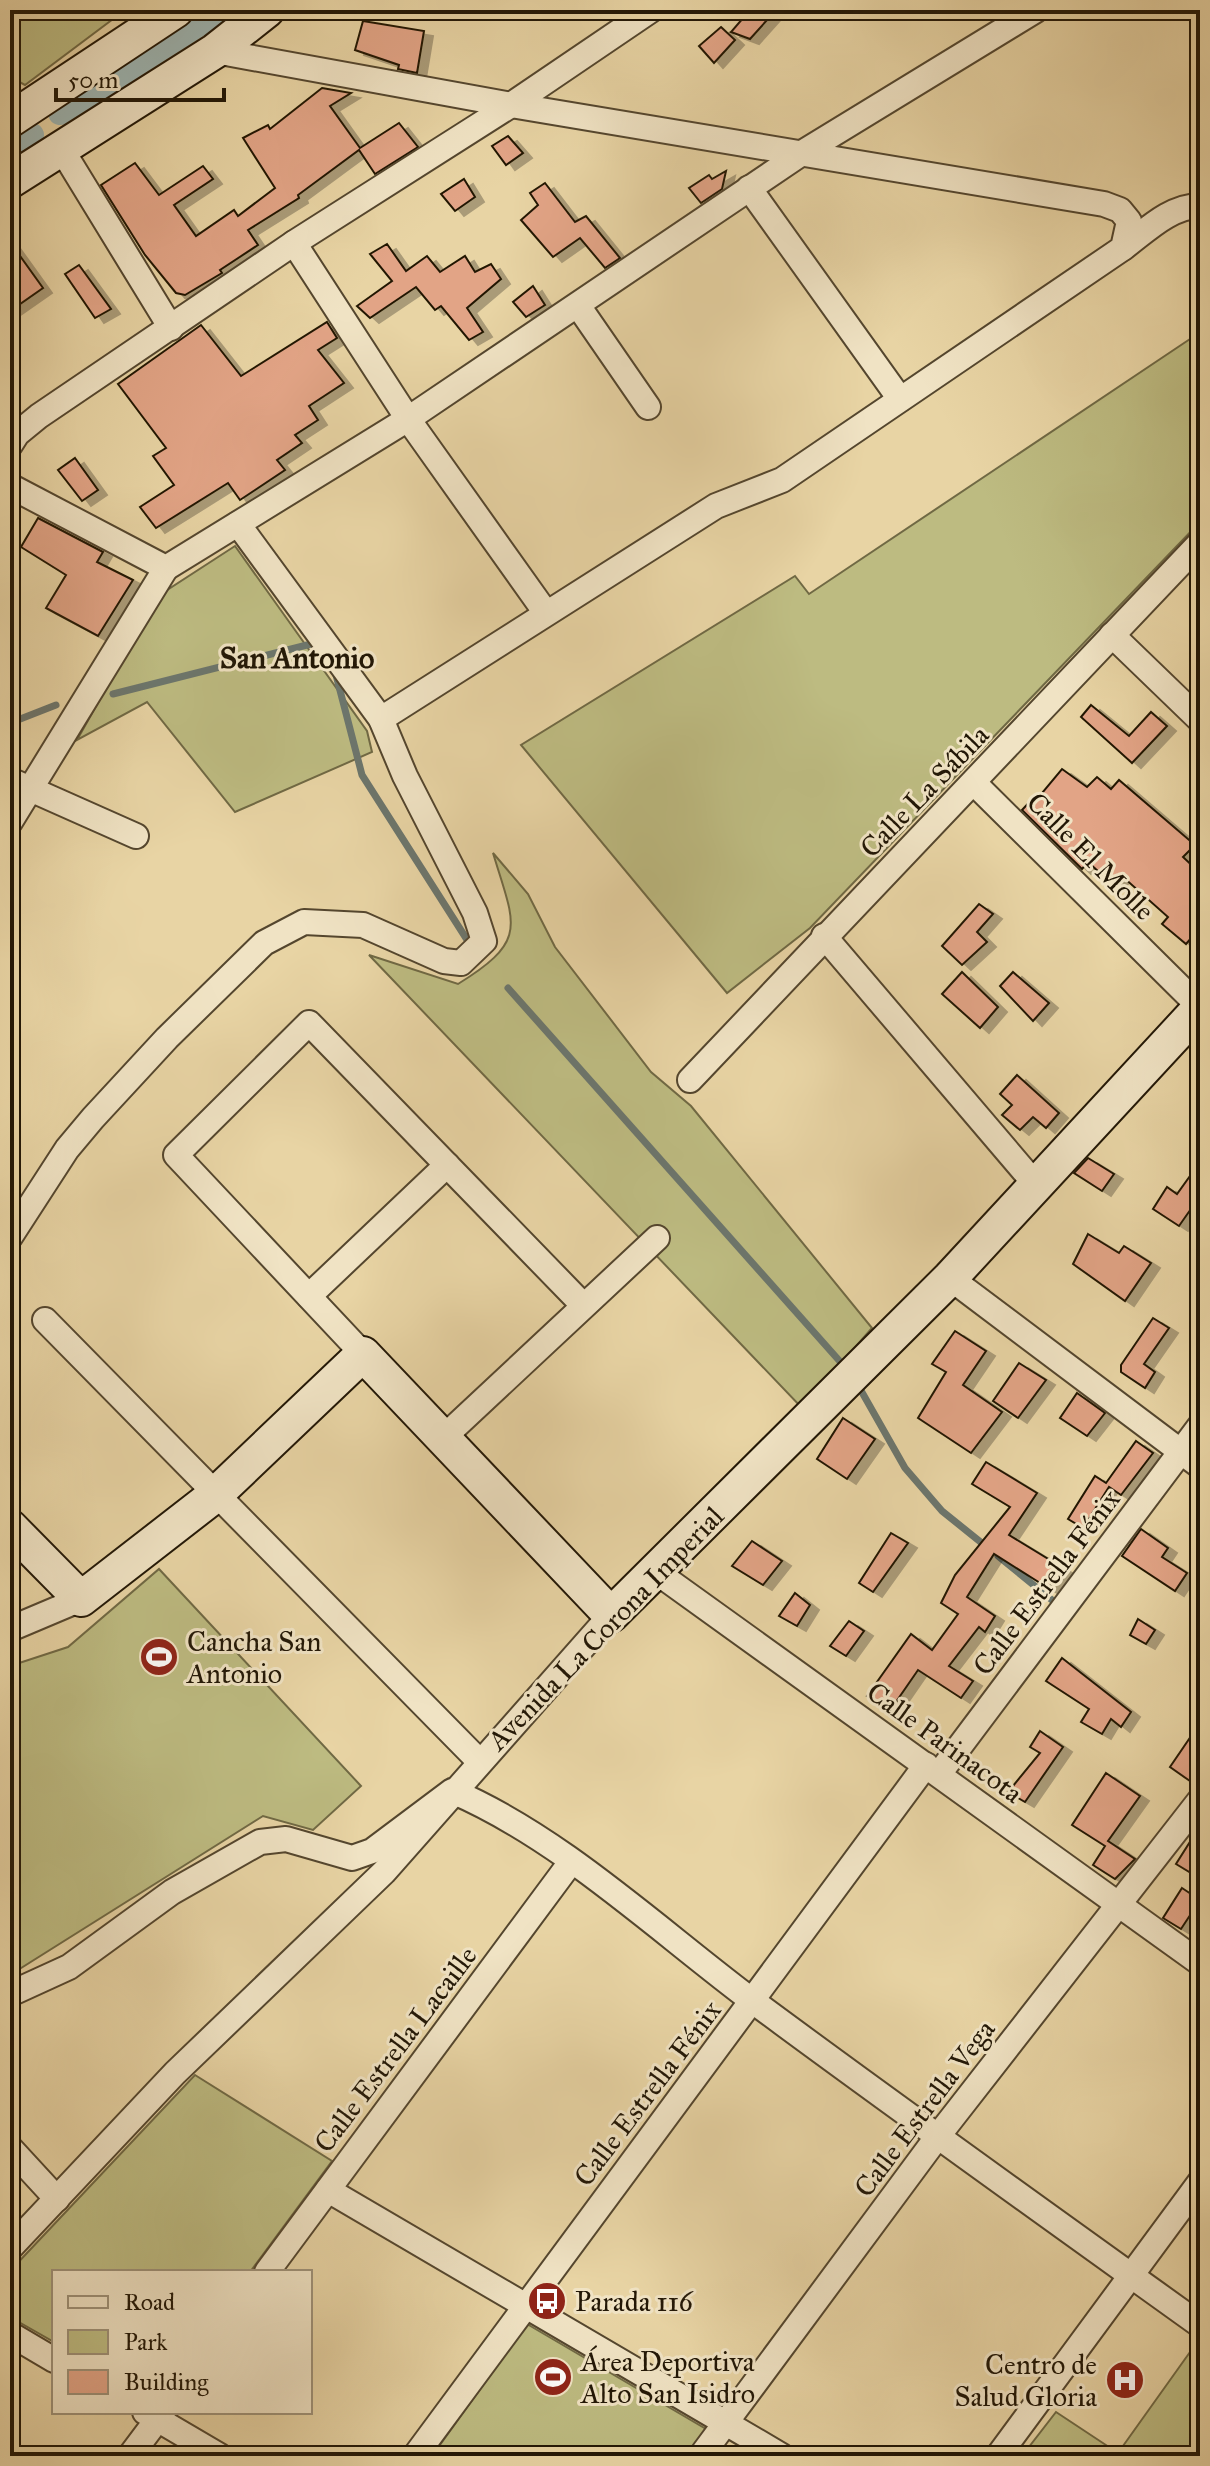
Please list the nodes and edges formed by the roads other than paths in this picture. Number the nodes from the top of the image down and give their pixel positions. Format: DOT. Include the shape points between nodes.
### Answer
graph roads {
  1 [pos="176,10"];
  2 [pos="267,10"];
  3 [pos="651,10"];
  4 [pos="1036,10"];
  5 [pos="215,51"];
  6 [pos="511,105"];
  7 [pos="16,107"];
  8 [pos="62,150"];
  9 [pos="802,153"];
  10 [pos="10,181"];
  11 [pos="749,188"];
  12 [pos="1196,203"];
  13 [pos="294,243"];
  14 [pos="1123,248"];
  15 [pos="579,307"];
  16 [pos="171,328"];
  17 [pos="900,399"];
  18 [pos="648,407"];
  19 [pos="408,419"];
  20 [pos="10,445"];
  21 [pos="10,486"];
  22 [pos="238,524"];
  23 [pos="1200,543"];
  24 [pos="166,568"];
  25 [pos="546,613"];
  26 [pos="1112,635"];
  27 [pos="381,719"];
  28 [pos="1200,720"];
  29 [pos="974,783"];
  30 [pos="19,785"];
  31 [pos="10,822"];
  32 [pos="136,836"];
  33 [pos="824,936"];
  34 [pos="1200,1007"];
  35 [pos="690,1080"];
  36 [pos="447,1165"];
  37 [pos="1036,1185"];
  38 [pos="10,1237"];
  39 [pos="657,1238"];
  40 [pos="950,1278"];
  41 [pos="309,1296"];
  42 [pos="582,1304"];
  43 [pos="45,1320"];
  44 [pos="363,1354"];
  45 [pos="1200,1426"];
  46 [pos="444,1437"];
  47 [pos="1191,1459"];
  48 [pos="215,1495"];
  49 [pos="10,1527"];
  50 [pos="655,1571"];
  51 [pos="81,1599"];
  52 [pos="611,1615"];
  53 [pos="10,1629"];
  54 [pos="479,1761"];
  55 [pos="933,1770"];
  56 [pos="452,1791"];
  57 [pos="1200,1800"];
  58 [pos="571,1862"];
  59 [pos="1118,1904"];
  60 [pos="1200,1963"];
  61 [pos="10,1994"];
  62 [pos="753,2001"];
  63 [pos="938,2136"];
  64 [pos="10,2148"];
  65 [pos="1200,2182"];
  66 [pos="328,2190"];
  67 [pos="57,2199"];
  68 [pos="10,2248"];
  69 [pos="268,2270"];
  70 [pos="1133,2276"];
  71 [pos="528,2304"];
  72 [pos="1200,2325"];
  73 [pos="10,2334"];
  74 [pos="52,2359"];
  75 [pos="155,2414"];
  76 [pos="726,2422"];
  77 [pos="130,2456"];
  78 [pos="220,2456"];
  79 [pos="415,2456"];
  80 [pos="701,2456"];
  81 [pos="782,2456"];
  82 [pos="998,2456"];
  1 -- 7 [label="street"];
  2 -- 5 [label="street"];
  3 -- 6 [label="street"];
  4 -- 9 [label="street"];
  5 -- 6 [label="street"];
  5 -- 8 [label="street"];
  6 -- 9 [label="street"];
  6 -- 13 [label="street"];
  7 -- 8 [label="street"];
  8 -- 10 [label="street"];
  8 -- 16 [label="street"];
  9 -- 11 [label="street"];
  9 -- 14 [label="street" via="1104,204 1120,210 1129,221"];
  11 -- 15 [label="street"];
  11 -- 17 [label="street"];
  12 -- 14 [label="street" via="1162,218"];
  13 -- 16 [label="street"];
  13 -- 19 [label="street"];
  14 -- 17 [label="street"];
  15 -- 18 [label="street"];
  15 -- 19 [label="street"];
  16 -- 20 [label="street" via="39,416"];
  17 -- 25 [label="street" via="782,480 716,506"];
  19 -- 22 [label="street"];
  19 -- 25 [label="street"];
  21 -- 24 [label="street"];
  22 -- 24 [label="street"];
  22 -- 27 [label="street"];
  23 -- 26 [label="street, Calle La Sábila"];
  24 -- 30 [label="street"];
  25 -- 27 [label="street"];
  26 -- 28 [label="street"];
  26 -- 29 [label="street, Calle La Sábila"];
  27 -- 38 [label="street" via="484,941 461,963 444,961 363,925 304,922 264,943 93,1118"];
  29 -- 33 [label="street, Calle La Sábila"];
  29 -- 34 [label="street, Calle El Molle"];
  30 -- 31 [label="street"];
  30 -- 32 [label="street"];
  33 -- 35 [label="street, Calle La Sábila"];
  33 -- 37 [label="street"];
  34 -- 37 [label="street, Avenida La Corona Imperial"];
  36 -- 41 [label="street"];
  36 -- 41 [label="street" via="309,1023 176,1155"];
  36 -- 42 [label="street"];
  37 -- 40 [label="street, Avenida La Corona Imperial"];
  39 -- 42 [label="street"];
  40 -- 47 [label="street"];
  40 -- 50 [label="street, Avenida La Corona Imperial"];
  41 -- 44 [label="street"];
  42 -- 46 [label="street"];
  43 -- 48 [label="street"];
  44 -- 46 [label="street"];
  44 -- 48 [label="street"];
  45 -- 47 [label="street, Calle Estrella Fénix"];
  46 -- 52 [label="street"];
  47 -- 55 [label="street, Calle Estrella Fénix"];
  48 -- 51 [label="street"];
  48 -- 54 [label="street"];
  49 -- 51 [label="street"];
  50 -- 52 [label="street, Avenida La Corona Imperial"];
  50 -- 55 [label="street, Calle Parinacota"];
  51 -- 53 [label="street"];
  52 -- 54 [label="street, Avenida La Corona Imperial"];
  54 -- 56 [label="street, Avenida La Corona Imperial"];
  55 -- 59 [label="street, Calle Parinacota"];
  55 -- 62 [label="street, Calle Estrella Fénix"];
  56 -- 58 [label="street" via="493,1808"];
  56 -- 61 [label="street" via="383,1844 352,1858 286,1839 260,1842 172,1892 69,1967"];
  56 -- 67 [label="street, Avenida La Corona Imperial" via="384,1872 175,2073"];
  57 -- 59 [label="street, Calle Estrella Vega"];
  58 -- 62 [label="street"];
  58 -- 66 [label="street, Calle Estrella Lacaille"];
  59 -- 60 [label="street, Calle Parinacota"];
  59 -- 63 [label="street, Calle Estrella Vega"];
  62 -- 63 [label="street"];
  62 -- 71 [label="street, Calle Estrella Fénix"];
  63 -- 70 [label="street"];
  63 -- 76 [label="street, Calle Estrella Vega"];
  64 -- 67 [label="street"];
  65 -- 70 [label="street"];
  66 -- 69 [label="street, Calle Estrella Lacaille"];
  66 -- 71 [label="street"];
  67 -- 68 [label="street, Avenida La Corona Imperial"];
  70 -- 72 [label="street"];
  70 -- 82 [label="street"];
  71 -- 76 [label="street"];
  71 -- 79 [label="street, Calle Estrella Fénix"];
  73 -- 74 [label="street"];
  75 -- 77 [label="street"];
  75 -- 78 [label="street"];
  76 -- 80 [label="street, Calle Estrella Vega"];
  76 -- 81 [label="street"];
}
